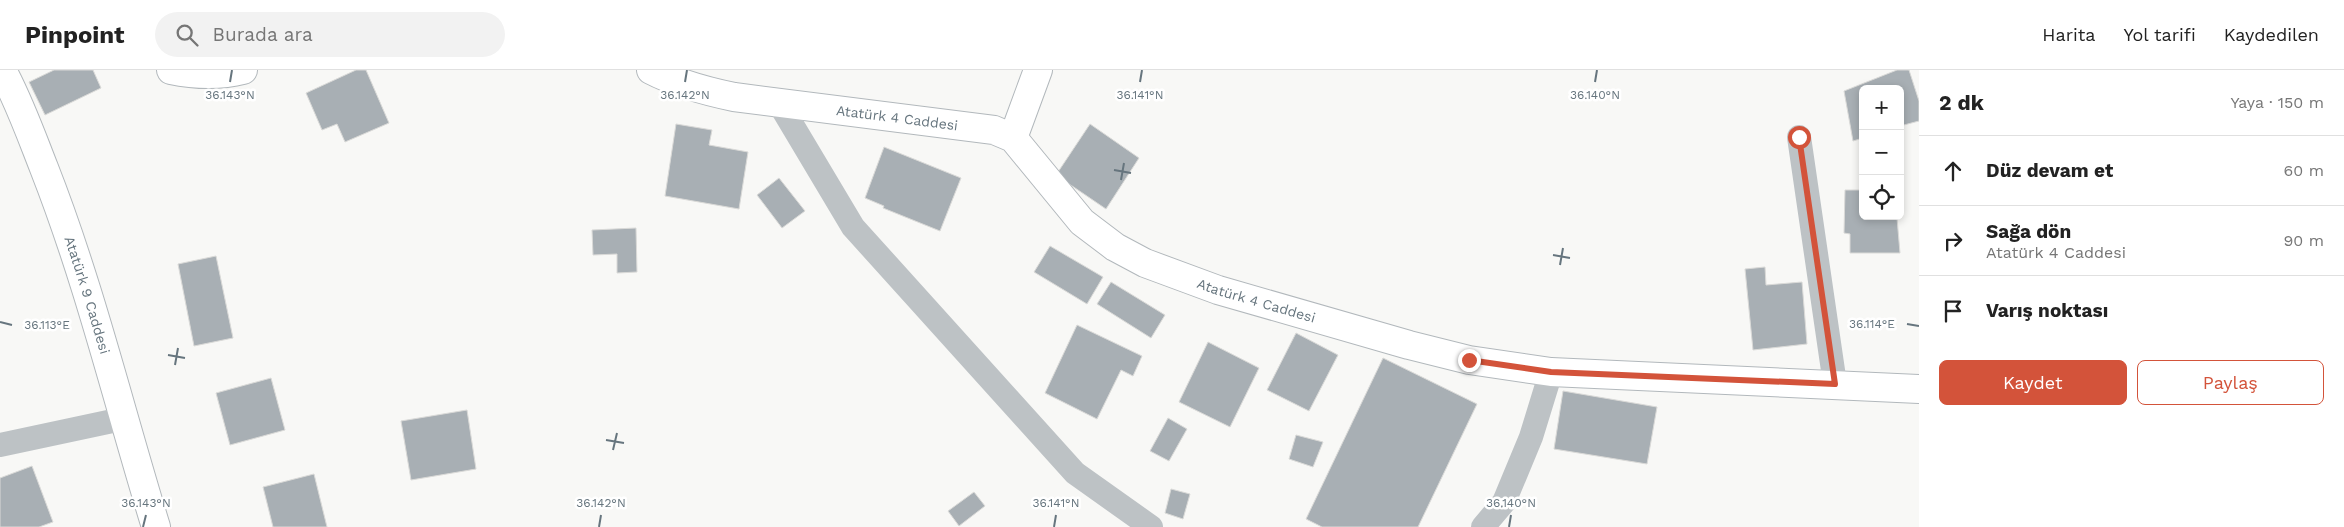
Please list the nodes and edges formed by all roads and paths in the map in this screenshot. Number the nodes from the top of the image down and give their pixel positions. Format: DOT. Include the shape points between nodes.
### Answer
graph roads {
  1 [pos="2,70"];
  2 [pos="171,70"];
  3 [pos="242,70"];
  4 [pos="651,70"];
  5 [pos="1038,70"];
  6 [pos="779,104"];
  7 [pos="1799,137"];
  8 [pos="1013,138"];
  9 [pos="1551,372"];
  10 [pos="1835,384"];
  11 [pos="1919,389"];
  12 [pos="122,420"];
  13 [pos="0,446"];
  14 [pos="156,527"];
  15 [pos="1151,527"];
  16 [pos="1483,527"];
  1 -- 12 [label="street, Atatürk 9 Caddesi" via="35,144 79,264"];
  2 -- 3 [label="street" via="214,74"];
  4 -- 6 [label="street, Atatürk 4 Caddesi" via="701,90"];
  5 -- 8 [label="street"];
  6 -- 8 [label="street, Atatürk 4 Caddesi" via="994,130"];
  6 -- 15 [label="street" via="853,227 1075,473"];
  7 -- 10 [label="street"];
  8 -- 9 [label="street, Atatürk 4 Caddesi" via="1082,222 1145,264 1218,290 1409,345 1469,360"];
  9 -- 10 [label="street, Atatürk 4 Caddesi"];
  9 -- 16 [label="street" via="1531,437 1504,502"];
  10 -- 11 [label="street, Atatürk 4 Caddesi"];
  12 -- 13 [label="street"];
  12 -- 14 [label="street, Atatürk 9 Caddesi"];
}
